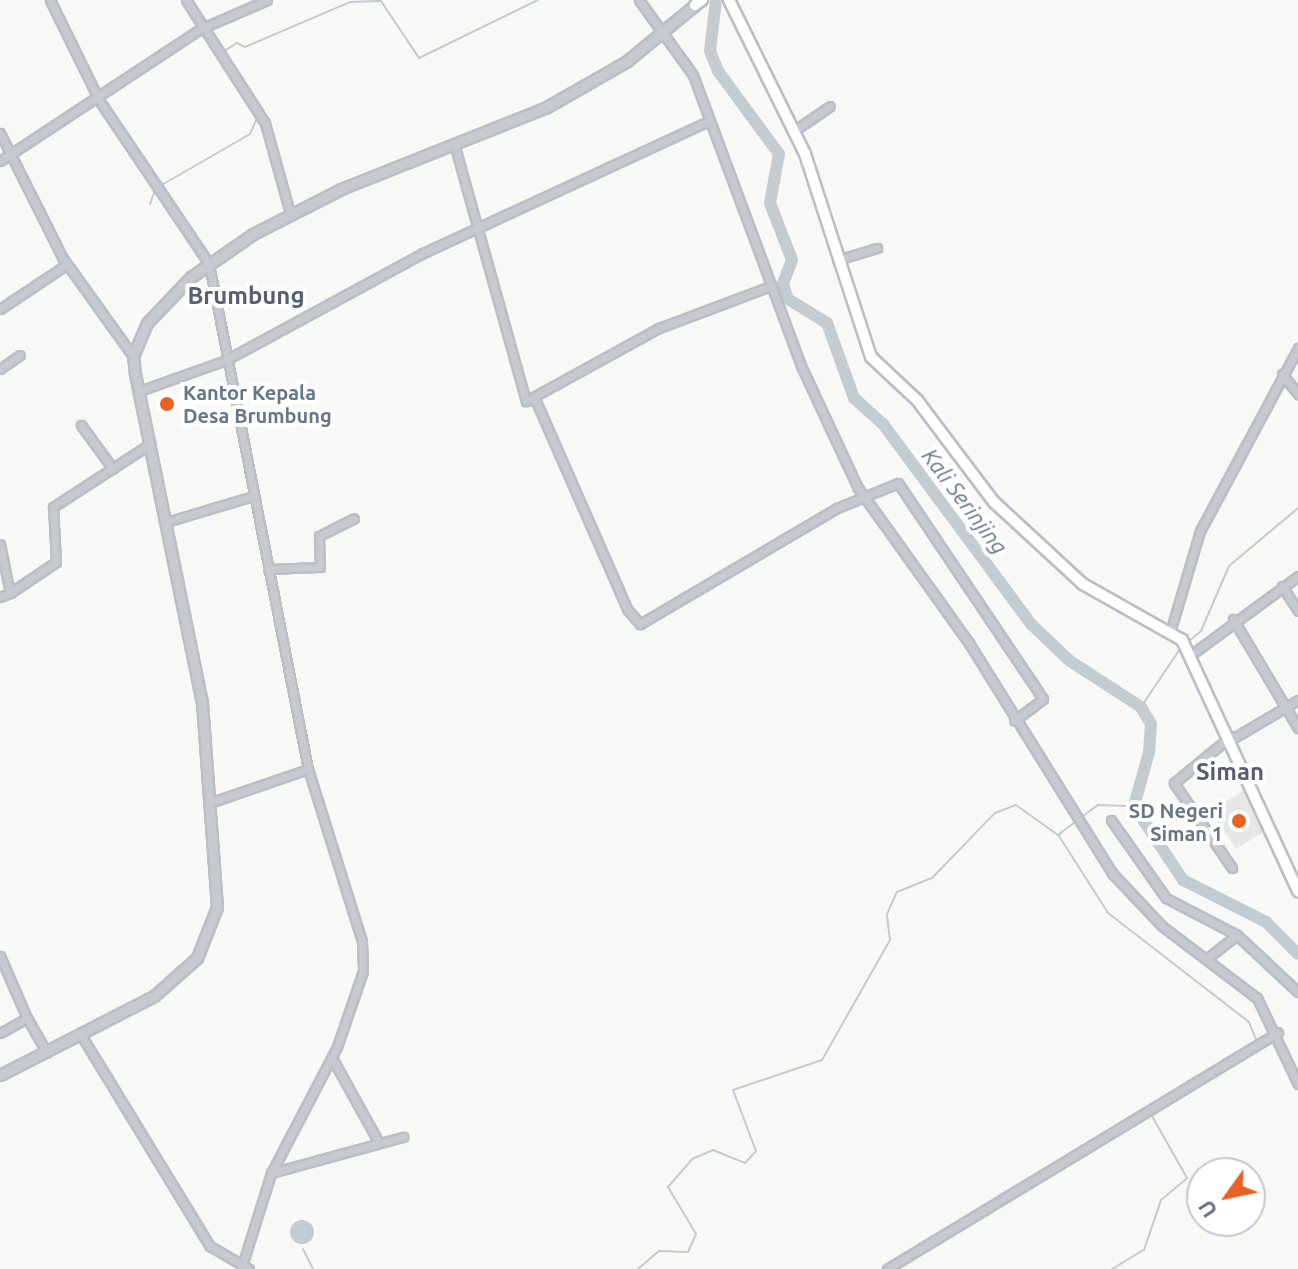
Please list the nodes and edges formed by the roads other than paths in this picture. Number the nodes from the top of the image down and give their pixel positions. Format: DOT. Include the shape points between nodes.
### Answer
graph roads {
  1 [pos="50,0"];
  2 [pos="186,0"];
  3 [pos="267,0"];
  4 [pos="639,0"];
  5 [pos="731,1"];
  6 [pos="698,2"];
  7 [pos="200,29"];
  8 [pos="665,33"];
  9 [pos="99,100"];
  10 [pos="830,106"];
  11 [pos="709,121"];
  12 [pos="795,130"];
  13 [pos="0,133"];
  14 [pos="455,147"];
  15 [pos="11,153"];
  16 [pos="0,161"];
  17 [pos="290,213"];
  18 [pos="478,230"];
  19 [pos="877,248"];
  20 [pos="837,260"];
  21 [pos="209,264"];
  22 [pos="66,265"];
  23 [pos="771,286"];
  24 [pos="0,309"];
  25 [pos="1298,348"];
  26 [pos="20,355"];
  27 [pos="133,356"];
  28 [pos="226,360"];
  29 [pos="0,369"];
  30 [pos="1282,374"];
  31 [pos="139,391"];
  32 [pos="1298,394"];
  33 [pos="535,399"];
  34 [pos="81,425"];
  35 [pos="150,444"];
  36 [pos="113,469"];
  37 [pos="863,494"];
  38 [pos="253,496"];
  39 [pos="354,518"];
  40 [pos="166,522"];
  41 [pos="0,544"];
  42 [pos="268,569"];
  43 [pos="1298,576"];
  44 [pos="1282,586"];
  45 [pos="10,593"];
  46 [pos="0,597"];
  47 [pos="1298,611"];
  48 [pos="1233,619"];
  49 [pos="1171,629"];
  50 [pos="1188,648"];
  51 [pos="1298,700"];
  52 [pos="1286,707"];
  53 [pos="1014,721"];
  54 [pos="1298,728"];
  55 [pos="1231,738"];
  56 [pos="308,769"];
  57 [pos="215,801"];
  58 [pos="1111,820"];
  59 [pos="1232,868"];
  60 [pos="1298,891"];
  61 [pos="1237,935"];
  62 [pos="0,956"];
  63 [pos="1210,956"];
  64 [pos="1298,992"];
  65 [pos="27,1018"];
  66 [pos="1278,1032"];
  67 [pos="0,1033"];
  68 [pos="81,1035"];
  69 [pos="47,1053"];
  70 [pos="332,1058"];
  71 [pos="0,1075"];
  72 [pos="1298,1084"];
  73 [pos="403,1137"];
  74 [pos="378,1141"];
  75 [pos="271,1173"];
  76 [pos="244,1268"];
  77 [pos="887,1269"];
  1 -- 9 [label="street"];
  2 -- 7 [label="street"];
  3 -- 7 [label="street"];
  4 -- 8 [label="street"];
  5 -- 12 [label="main road"];
  6 -- 8 [label="street"];
  7 -- 9 [label="street"];
  7 -- 17 [label="street" via="265,123"];
  8 -- 11 [label="street" via="693,75"];
  8 -- 14 [label="street" via="545,108"];
  9 -- 15 [label="street"];
  9 -- 21 [label="street"];
  10 -- 12 [label="street"];
  11 -- 18 [label="street"];
  11 -- 23 [label="street"];
  12 -- 20 [label="main road"];
  13 -- 15 [label="street"];
  14 -- 17 [label="street"];
  14 -- 18 [label="street"];
  15 -- 16 [label="street"];
  15 -- 22 [label="street"];
  17 -- 21 [label="street"];
  18 -- 28 [label="street"];
  18 -- 33 [label="street" via="523,397"];
  19 -- 20 [label="street"];
  20 -- 49 [label="main road" via="871,357 917,400 994,502 1083,584"];
  21 -- 27 [label="street" via="162,304"];
  21 -- 28 [label="street"];
  22 -- 24 [label="street"];
  22 -- 27 [label="street"];
  23 -- 33 [label="street" via="659,328"];
  23 -- 37 [label="street"];
  25 -- 30 [label="street"];
  26 -- 29 [label="street"];
  27 -- 31 [label="street"];
  28 -- 31 [label="street"];
  28 -- 38 [label="street"];
  30 -- 32 [label="street"];
  30 -- 49 [label="street" via="1200,531"];
  31 -- 35 [label="street"];
  33 -- 37 [label="street" via="627,609 640,624"];
  34 -- 36 [label="street"];
  35 -- 36 [label="street"];
  35 -- 40 [label="street"];
  36 -- 45 [label="street" via="53,507 56,562"];
  37 -- 53 [label="street"];
  37 -- 53 [label="street" via="887,483 901,486 990,616 1043,699"];
  38 -- 40 [label="street"];
  38 -- 42 [label="street"];
  39 -- 42 [label="street" via="319,536 320,567"];
  40 -- 57 [label="street"];
  41 -- 45 [label="street"];
  42 -- 56 [label="street"];
  43 -- 44 [label="street"];
  44 -- 47 [label="street"];
  44 -- 48 [label="street"];
  45 -- 46 [label="street"];
  48 -- 50 [label="street"];
  48 -- 52 [label="street"];
  49 -- 50 [label="main road"];
  50 -- 55 [label="main road"];
  51 -- 52 [label="street"];
  52 -- 54 [label="street"];
  52 -- 55 [label="street"];
  53 -- 63 [label="street" via="1132,898"];
  55 -- 59 [label="street" via="1174,783"];
  55 -- 60 [label="main road"];
  56 -- 57 [label="street"];
  56 -- 70 [label="street" via="363,955"];
  57 -- 68 [label="street" via="217,907 211,935 189,967 154,996"];
  58 -- 61 [label="street" via="1166,898"];
  61 -- 63 [label="street"];
  61 -- 64 [label="street"];
  62 -- 65 [label="street"];
  63 -- 66 [label="street" via="1250,990"];
  65 -- 67 [label="street"];
  65 -- 69 [label="street"];
  66 -- 72 [label="street"];
  66 -- 77 [label="street"];
  68 -- 69 [label="street"];
  68 -- 76 [label="street" via="210,1246"];
  69 -- 71 [label="street"];
  70 -- 74 [label="street"];
  70 -- 75 [label="street"];
  73 -- 74 [label="street"];
  74 -- 75 [label="street"];
  75 -- 76 [label="street"];
}
